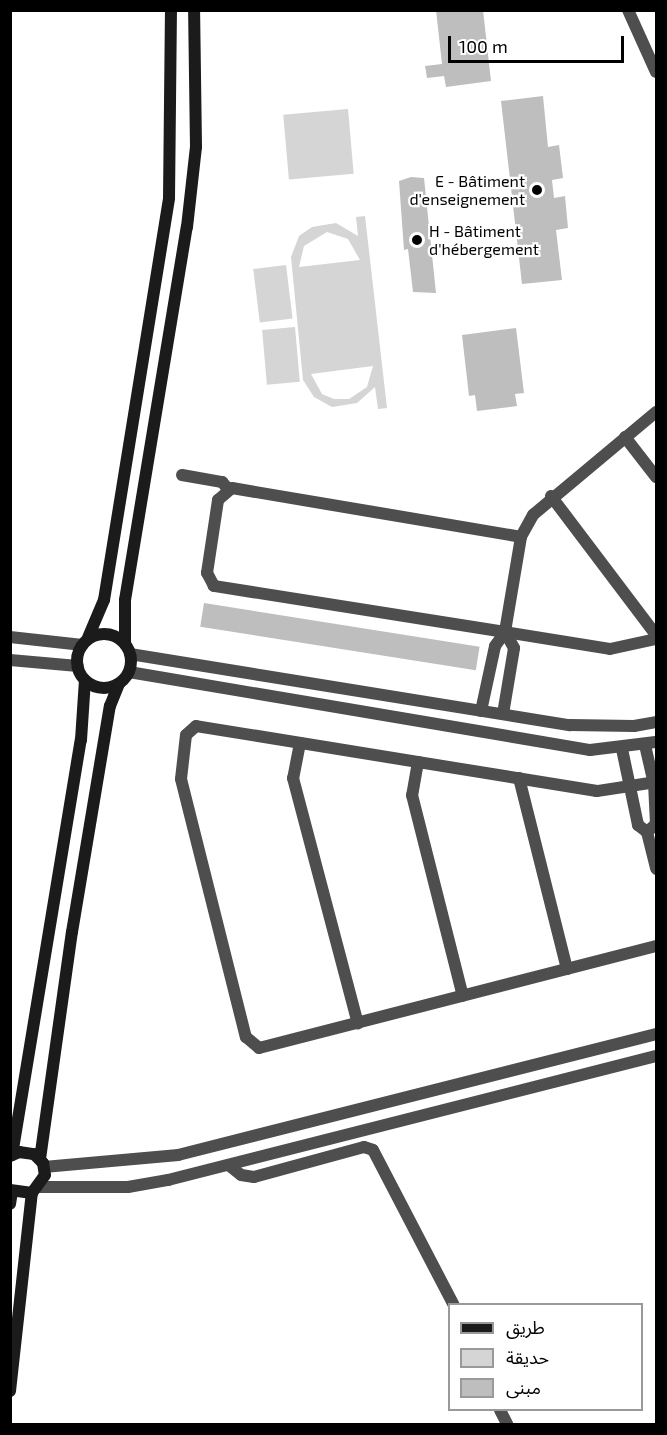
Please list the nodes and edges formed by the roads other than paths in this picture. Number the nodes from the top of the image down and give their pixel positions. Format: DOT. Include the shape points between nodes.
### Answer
graph roads {
  1 [pos="171,10"];
  2 [pos="194,10"];
  3 [pos="628,10"];
  4 [pos="657,72"];
  5 [pos="657,412"];
  6 [pos="626,437"];
  7 [pos="182,475"];
  8 [pos="657,477"];
  9 [pos="228,489"];
  10 [pos="551,496"];
  11 [pos="521,537"];
  12 [pos="506,632"];
  13 [pos="10,637"];
  14 [pos="657,637"];
  15 [pos="85,643"];
  16 [pos="128,649"];
  17 [pos="10,660"];
  18 [pos="78,666"];
  19 [pos="129,672"];
  20 [pos="85,680"];
  21 [pos="119,684"];
  22 [pos="328,687"];
  23 [pos="323,705"];
  24 [pos="481,711"];
  25 [pos="503,714"];
  26 [pos="657,722"];
  27 [pos="300,743"];
  28 [pos="651,743"];
  29 [pos="622,749"];
  30 [pos="418,762"];
  31 [pos="519,778"];
  32 [pos="655,782"];
  33 [pos="632,787"];
  34 [pos="647,832"];
  35 [pos="657,869"];
  36 [pos="657,946"];
  37 [pos="567,969"];
  38 [pos="463,996"];
  39 [pos="358,1024"];
  40 [pos="657,1034"];
  41 [pos="657,1056"];
  42 [pos="11,1155"];
  43 [pos="42,1163"];
  44 [pos="230,1166"];
  45 [pos="36,1190"];
  46 [pos="11,1195"];
  47 [pos="452,1303"];
  48 [pos="10,1391"];
  49 [pos="500,1411"];
  50 [pos="507,1425"];
  1 -- 15 [label="main road" via="169,198 104,600"];
  2 -- 16 [label="main road" via="197,101 190,204 125,600"];
  3 -- 4 [label="street"];
  5 -- 6 [label="street"];
  6 -- 8 [label="street"];
  6 -- 10 [label="street"];
  7 -- 9 [label="street" via="222,482"];
  9 -- 11 [label="street"];
  9 -- 12 [label="street" via="218,500 207,573 214,586"];
  10 -- 11 [label="street" via="533,514"];
  10 -- 14 [label="street"];
  11 -- 12 [label="street"];
  12 -- 14 [label="street" via="610,649"];
  12 -- 24 [label="street" via="495,646"];
  12 -- 25 [label="street" via="514,648"];
  13 -- 15 [label="street"];
  15 -- 16 [label="main road" via="111,635"];
  15 -- 18 [label="main road"];
  16 -- 19 [label="main road"];
  16 -- 22 [label="street"];
  17 -- 18 [label="street"];
  18 -- 20 [label="main road"];
  19 -- 21 [label="main road"];
  19 -- 23 [label="street"];
  20 -- 21 [label="main road" via="105,688"];
  20 -- 42 [label="main road" via="81,740"];
  21 -- 43 [label="main road" via="110,706 78,898"];
  22 -- 23 [label="street"];
  22 -- 24 [label="street"];
  23 -- 29 [label="street" via="567,747"];
  24 -- 25 [label="street"];
  25 -- 26 [label="street" via="589,727"];
  27 -- 30 [label="street"];
  27 -- 39 [label="street" via="293,778"];
  27 -- 39 [label="street" via="192,728 182,749 181,779 250,1044 270,1046"];
  28 -- 29 [label="street"];
  28 -- 32 [label="street"];
  29 -- 33 [label="street"];
  30 -- 31 [label="street"];
  30 -- 38 [label="street" via="412,795"];
  31 -- 33 [label="street" via="597,790"];
  31 -- 37 [label="street"];
  32 -- 33 [label="street"];
  32 -- 34 [label="street" via="656,824"];
  33 -- 34 [label="street" via="638,825"];
  34 -- 35 [label="street"];
  36 -- 37 [label="street"];
  37 -- 38 [label="street"];
  38 -- 39 [label="street"];
  40 -- 43 [label="street" via="178,1155"];
  41 -- 44 [label="street"];
  42 -- 43 [label="main road" via="27,1152"];
  43 -- 45 [label="main road"];
  44 -- 45 [label="street" via="128,1187"];
  44 -- 47 [label="street" via="241,1175 254,1177 363,1147 373,1150"];
  45 -- 46 [label="main road"];
  45 -- 48 [label="main road"];
  49 -- 50 [label="street"];
}
